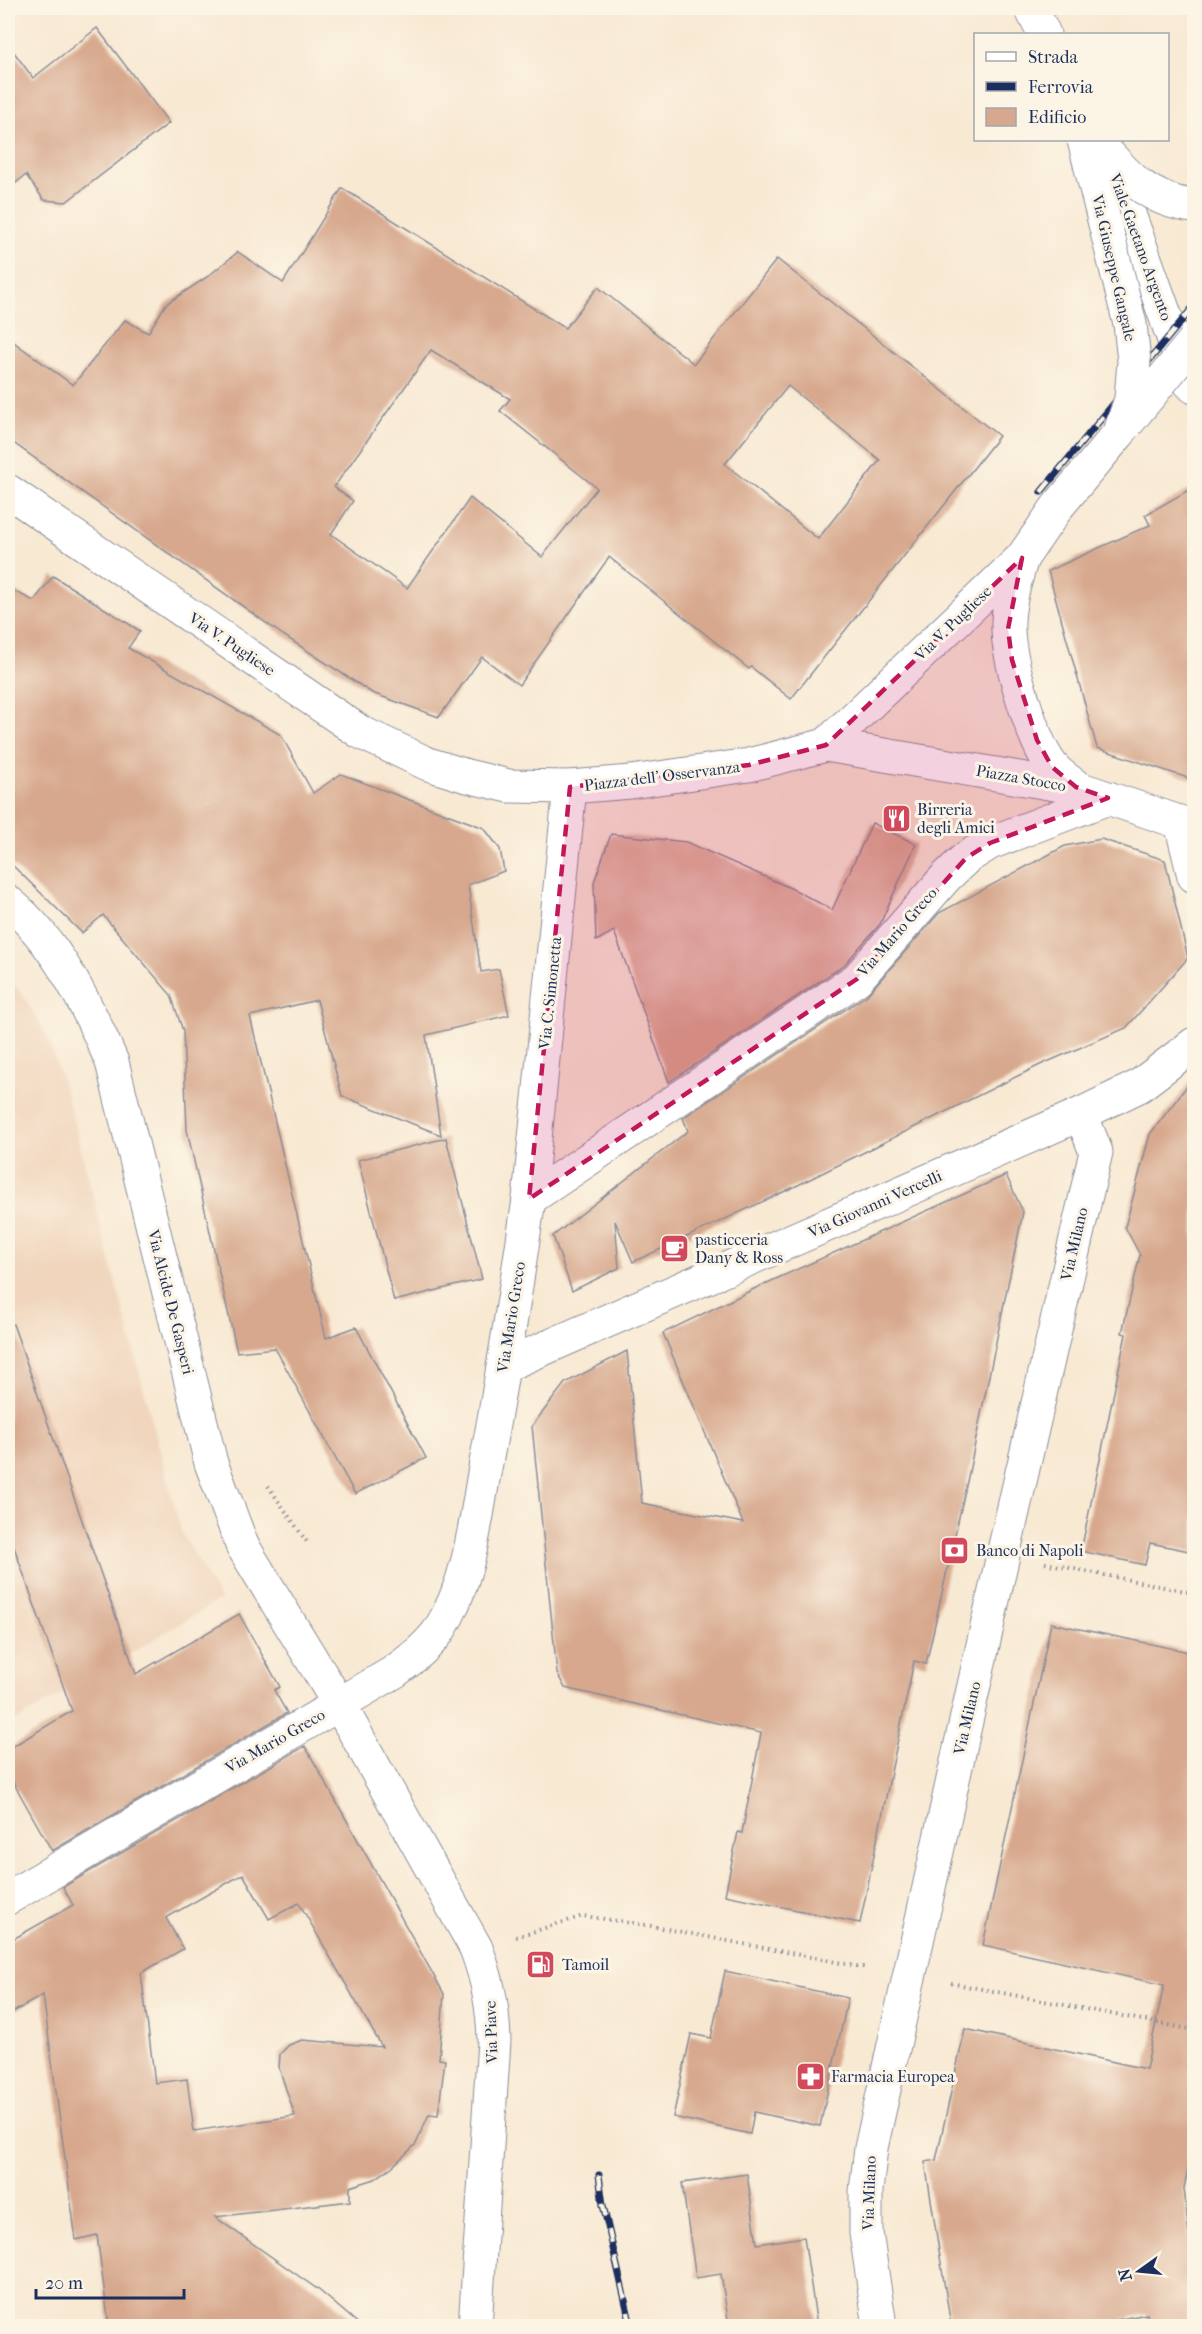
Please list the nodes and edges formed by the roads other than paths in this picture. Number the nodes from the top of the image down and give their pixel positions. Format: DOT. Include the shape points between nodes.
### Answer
graph roads {
  1 [pos="1031,8"];
  2 [pos="1045,8"];
  3 [pos="1044,33"];
  4 [pos="1058,33"];
  5 [pos="1084,141"];
  6 [pos="1097,141"];
  7 [pos="1102,141"];
  8 [pos="1194,206"];
  9 [pos="1194,341"];
  10 [pos="1194,387"];
  11 [pos="1120,432"];
  12 [pos="8,491"];
  13 [pos="1022,558"];
  14 [pos="826,745"];
  15 [pos="749,765"];
  16 [pos="467,776"];
  17 [pos="570,787"];
  18 [pos="1077,787"];
  19 [pos="1108,798"];
  20 [pos="1188,825"];
  21 [pos="1194,876"];
  22 [pos="8,902"];
  23 [pos="1194,1044"];
  24 [pos="1082,1114"];
  25 [pos="529,1199"];
  26 [pos="504,1366"];
  27 [pos="339,1704"];
  28 [pos="8,1898"];
  29 [pos="475,2326"];
  30 [pos="880,2326"];
  1 -- 3 [label="street"];
  2 -- 4 [label="street"];
  5 -- 11 [label="street, Via Giuseppe Gangale, bridge" via="1130,324 1134,361 1131,399"];
  6 -- 8 [label="street, bridge" via="1132,181 1159,197"];
  7 -- 10 [label="street, Viale Gaetano Argento"];
  9 -- 11 [label="street, Via V. Pugliese, bridge"];
  11 -- 13 [label="street, Via V. Pugliese" via="1058,506"];
  12 -- 16 [label="street, Via V. Pugliese" via="360,732 428,764"];
  13 -- 14 [label="street, Via V. Pugliese"];
  13 -- 18 [label="street, Piazza Stocco" via="1010,597 1008,629 1012,660 1037,740 1052,767"];
  14 -- 15 [label="street, Via V. Pugliese"];
  14 -- 18 [label="street, Piazza Stocco"];
  15 -- 17 [label="street, Piazza dell' Osservanza"];
  16 -- 17 [label="street, Piazza dell' Osservanza" via="509,786"];
  17 -- 25 [label="street, Via C. Simonetta"];
  18 -- 19 [label="street"];
  19 -- 20 [label="street"];
  19 -- 25 [label="street, Via Mario Greco" via="990,843 966,858 857,979"];
  20 -- 21 [label="street"];
  22 -- 27 [label="street, Via Alcide De Gasperi" via="58,960 92,1017 112,1062 218,1483 242,1545"];
  23 -- 24 [label="street, Via Giovanni Vercelli" via="1140,1086"];
  24 -- 26 [label="street, Via Giovanni Vercelli"];
  24 -- 30 [label="street, Via Milano" via="1096,1152 870,2148 866,2233"];
  25 -- 26 [label="street, Via Mario Greco"];
  26 -- 27 [label="street, Via Mario Greco" via="466,1570 453,1605 439,1631 417,1654"];
  27 -- 28 [label="street, Via Mario Greco"];
  27 -- 29 [label="street, Via Piave" via="476,1948 487,1979 494,2041"];
}
